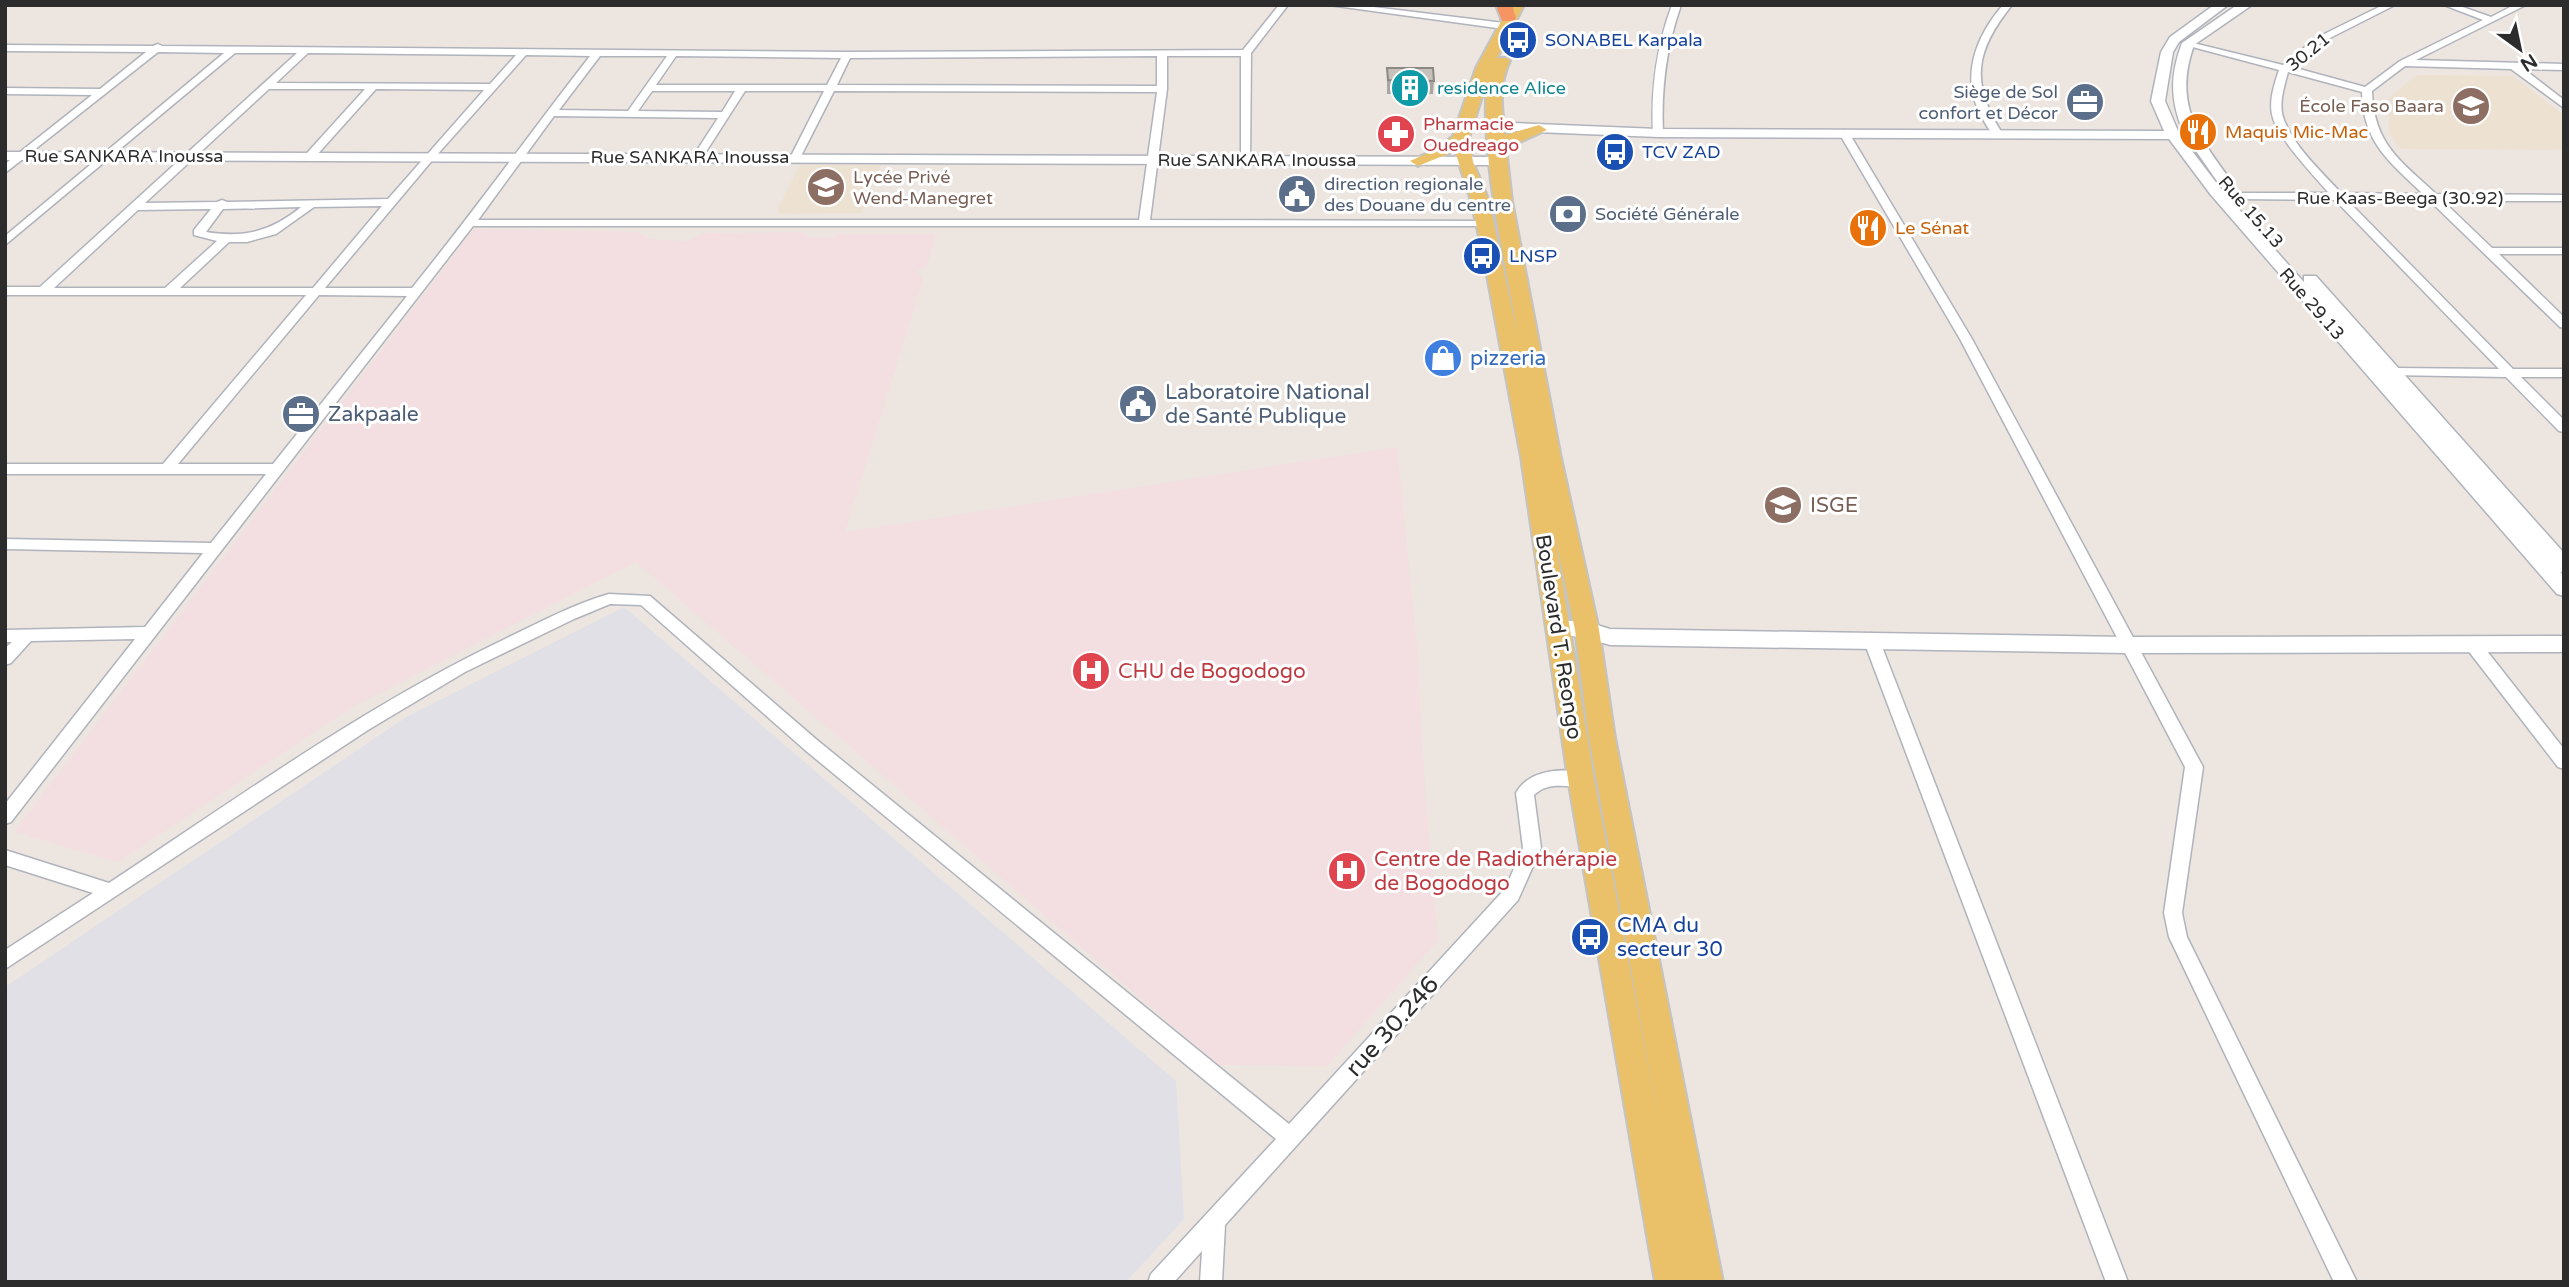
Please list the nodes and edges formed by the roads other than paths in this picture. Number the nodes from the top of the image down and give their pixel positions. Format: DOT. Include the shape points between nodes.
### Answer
graph roads {
  1 [pos="1284,5"];
  2 [pos="1333,5"];
  3 [pos="1527,5"];
  4 [pos="1677,5"];
  5 [pos="2008,5"];
  6 [pos="2222,5"];
  7 [pos="2246,5"];
  8 [pos="2391,5"];
  9 [pos="2448,5"];
  10 [pos="2522,5"];
  11 [pos="1508,14"];
  12 [pos="2488,19"];
  13 [pos="2188,43"];
  14 [pos="158,47"];
  15 [pos="5,48"];
  16 [pos="233,48"];
  17 [pos="307,49"];
  18 [pos="525,51"];
  19 [pos="599,51"];
  20 [pos="674,53"];
  21 [pos="1246,53"];
  22 [pos="848,55"];
  23 [pos="1162,55"];
  24 [pos="2403,63"];
  25 [pos="2514,66"];
  26 [pos="2564,67"];
  27 [pos="2284,69"];
  28 [pos="265,86"];
  29 [pos="373,87"];
  30 [pos="491,87"];
  31 [pos="743,87"];
  32 [pos="831,87"];
  33 [pos="650,88"];
  34 [pos="1163,89"];
  35 [pos="2367,90"];
  36 [pos="5,91"];
  37 [pos="103,92"];
  38 [pos="2564,105"];
  39 [pos="549,113"];
  40 [pos="630,115"];
  41 [pos="725,115"];
  42 [pos="1495,127"];
  43 [pos="1539,130"];
  44 [pos="1658,133"];
  45 [pos="1844,133"];
  46 [pos="1997,133"];
  47 [pos="2172,134"];
  48 [pos="2192,135"];
  49 [pos="1463,142"];
  50 [pos="1498,154"];
  51 [pos="312,155"];
  52 [pos="431,155"];
  53 [pos="5,156"];
  54 [pos="22,156"];
  55 [pos="105,156"];
  56 [pos="193,156"];
  57 [pos="517,157"];
  58 [pos="697,158"];
  59 [pos="795,158"];
  60 [pos="1154,159"];
  61 [pos="1246,160"];
  62 [pos="1418,161"];
  63 [pos="5,170"];
  64 [pos="2236,196"];
  65 [pos="2339,198"];
  66 [pos="2431,198"];
  67 [pos="2564,198"];
  68 [pos="394,202"];
  69 [pos="222,203"];
  70 [pos="310,205"];
  71 [pos="136,207"];
  72 [pos="470,223"];
  73 [pos="1144,224"];
  74 [pos="1485,224"];
  75 [pos="227,238"];
  76 [pos="5,242"];
  77 [pos="2486,251"];
  78 [pos="2564,251"];
  79 [pos="5,291"];
  80 [pos="43,291"];
  81 [pos="169,291"];
  82 [pos="318,292"];
  83 [pos="414,292"];
  84 [pos="2542,303"];
  85 [pos="2564,304"];
  86 [pos="2564,324"];
  87 [pos="2393,372"];
  88 [pos="2510,373"];
  89 [pos="2564,373"];
  90 [pos="2564,428"];
  91 [pos="5,469"];
  92 [pos="279,469"];
  93 [pos="166,470"];
  94 [pos="5,544"];
  95 [pos="215,548"];
  96 [pos="2564,566"];
  97 [pos="2564,589"];
  98 [pos="150,633"];
  99 [pos="5,636"];
  100 [pos="26,636"];
  101 [pos="1558,636"];
  102 [pos="1596,637"];
  103 [pos="1871,639"];
  104 [pos="2564,644"];
  105 [pos="2127,645"];
  106 [pos="2473,645"];
  107 [pos="5,659"];
  108 [pos="2564,762"];
  109 [pos="1581,779"];
  110 [pos="5,817"];
  111 [pos="5,857"];
  112 [pos="110,891"];
  113 [pos="5,961"];
  114 [pos="1291,1138"];
  115 [pos="1215,1218"];
  116 [pos="1159,1282"];
  117 [pos="1211,1282"];
  118 [pos="1672,1282"];
  119 [pos="1706,1282"];
  120 [pos="2117,1282"];
  121 [pos="2346,1282"];
  1 -- 21 [label="street"];
  2 -- 11 [label="street"];
  3 -- 42 [label="main road, Boulevard T. Reongo" via="1495,76"];
  4 -- 44 [label="street" via="1655,83"];
  5 -- 46 [label="street" via="1989,27 1977,74 1977,96"];
  6 -- 47 [label="main road, Rue 29.13" via="2174,40 2167,52 2158,101"];
  7 -- 13 [label="main road"];
  8 -- 27 [label="street, 30.21 / 30.21" via="2319,40"];
  9 -- 12 [label="street"];
  10 -- 12 [label="street"];
  11 -- 49 [label="main road"];
  12 -- 24 [label="street"];
  13 -- 27 [label="street"];
  13 -- 48 [label="main road, Rue 15.13" via="2178,102"];
  14 -- 15 [label="street"];
  14 -- 16 [label="street"];
  14 -- 37 [label="street"];
  16 -- 17 [label="street"];
  16 -- 55 [label="street"];
  17 -- 18 [label="street"];
  17 -- 28 [label="street"];
  18 -- 19 [label="street"];
  18 -- 30 [label="street"];
  19 -- 20 [label="street"];
  19 -- 39 [label="street"];
  20 -- 22 [label="street"];
  20 -- 33 [label="street"];
  21 -- 23 [label="street"];
  21 -- 61 [label="street"];
  22 -- 23 [label="street"];
  22 -- 32 [label="street"];
  23 -- 34 [label="street"];
  24 -- 25 [label="street"];
  24 -- 35 [label="street"];
  25 -- 26 [label="street"];
  25 -- 38 [label="street"];
  27 -- 35 [label="street"];
  27 -- 65 [label="street, 30.21 / 30.21" via="2277,93 2278,118 2302,156"];
  28 -- 29 [label="street"];
  28 -- 56 [label="street"];
  29 -- 30 [label="street"];
  29 -- 51 [label="street"];
  30 -- 52 [label="street"];
  31 -- 32 [label="street"];
  31 -- 33 [label="street"];
  31 -- 41 [label="street"];
  32 -- 34 [label="street"];
  32 -- 59 [label="street"];
  33 -- 40 [label="street"];
  34 -- 60 [label="street"];
  35 -- 66 [label="street" via="2371,128 2382,148"];
  36 -- 37 [label="street"];
  37 -- 54 [label="street"];
  39 -- 40 [label="street"];
  39 -- 57 [label="street"];
  40 -- 41 [label="street"];
  41 -- 58 [label="street"];
  42 -- 43 [label="main road"];
  42 -- 49 [label="main road"];
  42 -- 50 [label="main road, Boulevard T. Reongo"];
  43 -- 44 [label="main road"];
  43 -- 50 [label="main road" via="1513,137"];
  44 -- 45 [label="main road"];
  45 -- 46 [label="main road"];
  45 -- 105 [label="street" via="1966,339"];
  46 -- 47 [label="main road"];
  47 -- 48 [label="main road"];
  47 -- 97 [label="main road, Rue 29.13" via="2216,192"];
  48 -- 64 [label="main road, Rue 15.13"];
  49 -- 50 [label="main road"];
  49 -- 62 [label="main road, Rue SANKARA Inoussa"];
  49 -- 62 [label="main road"];
  49 -- 74 [label="main road, Boulevard T. Reongo"];
  50 -- 102 [label="main road, Boulevard T. Reongo" via="1550,458"];
  51 -- 52 [label="main road, Rue SANKARA Inoussa"];
  51 -- 56 [label="main road, Rue SANKARA Inoussa"];
  52 -- 57 [label="main road, Rue SANKARA Inoussa"];
  52 -- 68 [label="street"];
  53 -- 54 [label="main road, Rue SANKARA Inoussa"];
  54 -- 55 [label="main road, Rue SANKARA Inoussa"];
  54 -- 63 [label="street"];
  55 -- 56 [label="main road, Rue SANKARA Inoussa"];
  55 -- 76 [label="street"];
  56 -- 71 [label="street"];
  57 -- 58 [label="main road, Rue SANKARA Inoussa"];
  57 -- 72 [label="street"];
  58 -- 59 [label="main road, Rue SANKARA Inoussa"];
  59 -- 60 [label="main road, Rue SANKARA Inoussa"];
  60 -- 61 [label="main road, Rue SANKARA Inoussa"];
  60 -- 73 [label="street"];
  61 -- 62 [label="main road, Rue SANKARA Inoussa"];
  64 -- 65 [label="street, Rue Kaas-Beega (30.92)"];
  64 -- 87 [label="main road, Rue 15.13"];
  65 -- 66 [label="street, Rue Kaas-Beega (30.92)"];
  65 -- 88 [label="street, 30.21"];
  66 -- 67 [label="street, Rue Kaas-Beega (30.92)"];
  66 -- 77 [label="street"];
  68 -- 70 [label="street"];
  68 -- 82 [label="street"];
  69 -- 70 [label="street"];
  69 -- 71 [label="street"];
  69 -- 75 [label="street" via="199,233"];
  70 -- 75 [label="street" via="272,234"];
  71 -- 80 [label="street"];
  72 -- 73 [label="street"];
  72 -- 83 [label="street"];
  73 -- 74 [label="street"];
  74 -- 101 [label="main road, Boulevard T. Reongo" via="1532,457"];
  75 -- 81 [label="street"];
  77 -- 78 [label="street"];
  77 -- 84 [label="street"];
  79 -- 80 [label="street"];
  80 -- 81 [label="street"];
  81 -- 82 [label="street"];
  82 -- 83 [label="street"];
  82 -- 93 [label="street"];
  83 -- 92 [label="street"];
  84 -- 85 [label="street"];
  84 -- 86 [label="street"];
  87 -- 88 [label="street"];
  87 -- 96 [label="main road, Rue 15.13"];
  88 -- 89 [label="street"];
  88 -- 90 [label="street, 30.21"];
  91 -- 93 [label="street"];
  92 -- 93 [label="street"];
  92 -- 95 [label="street"];
  94 -- 95 [label="street"];
  95 -- 98 [label="street"];
  98 -- 100 [label="street"];
  98 -- 110 [label="street"];
  99 -- 100 [label="street"];
  100 -- 107 [label="street"];
  101 -- 102 [label="main road"];
  101 -- 109 [label="main road, Boulevard T. Reongo"];
  102 -- 103 [label="main road"];
  102 -- 119 [label="main road, Boulevard T. Reongo" via="1602,738"];
  103 -- 105 [label="main road"];
  103 -- 120 [label="street"];
  104 -- 106 [label="main road"];
  105 -- 106 [label="main road"];
  105 -- 121 [label="street" via="2194,767 2173,913 2178,937"];
  106 -- 108 [label="street"];
  109 -- 114 [label="street, rue 30.246" via="1548,778 1534,782 1525,793 1532,848 1512,894"];
  109 -- 118 [label="main road, Boulevard T. Reongo"];
  111 -- 112 [label="street"];
  112 -- 113 [label="street"];
  112 -- 114 [label="street" via="362,725 459,668 609,599 645,600 811,745"];
  114 -- 115 [label="street, rue 30.246"];
  115 -- 116 [label="street, rue 30.246"];
  115 -- 117 [label="street"];
}
